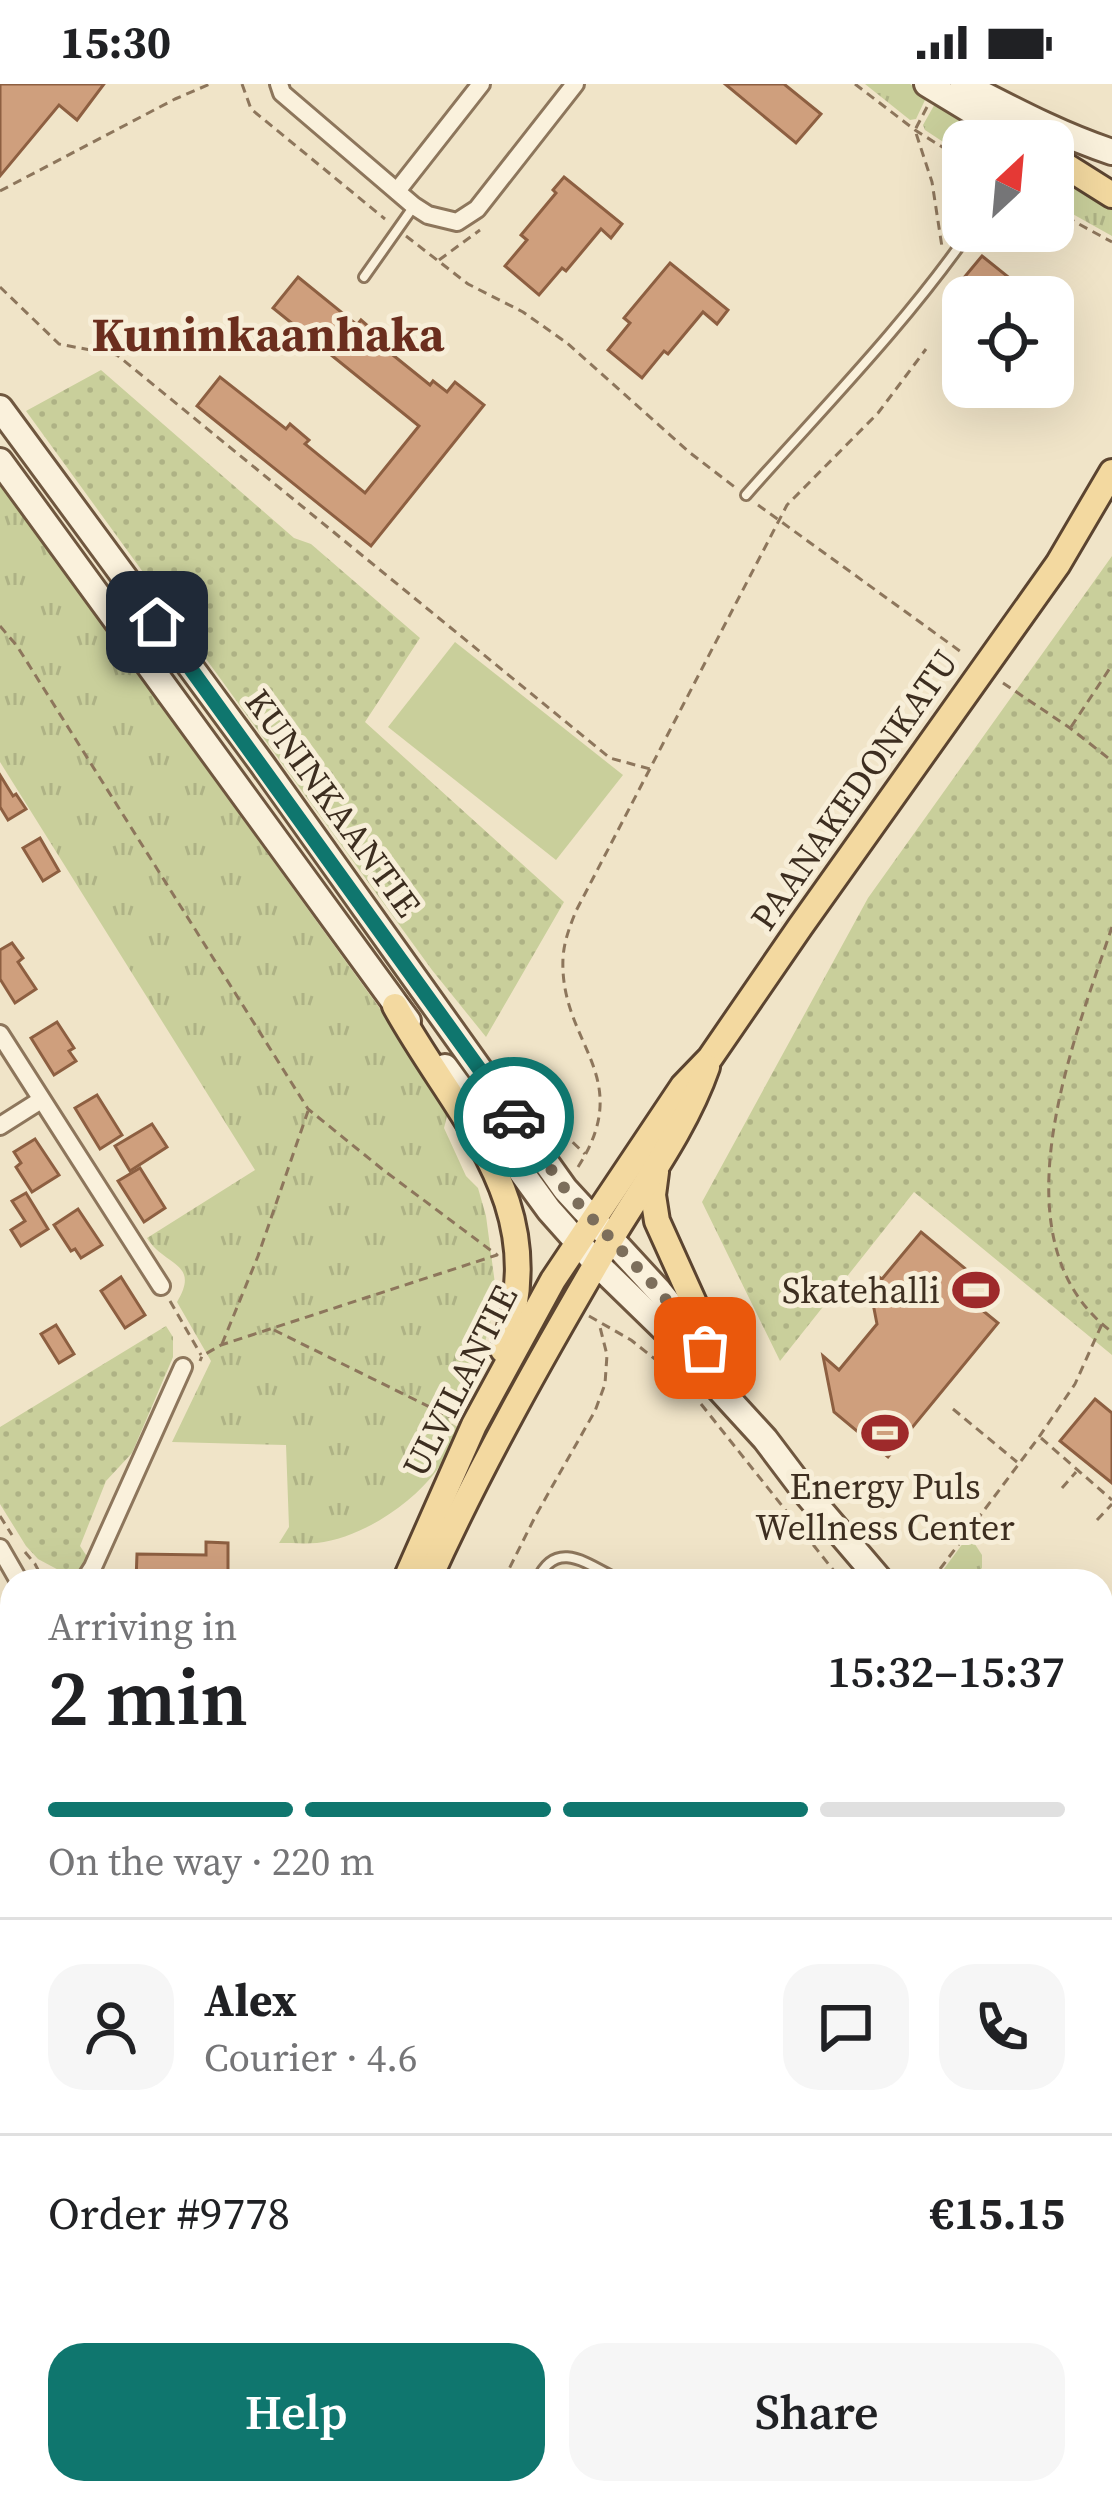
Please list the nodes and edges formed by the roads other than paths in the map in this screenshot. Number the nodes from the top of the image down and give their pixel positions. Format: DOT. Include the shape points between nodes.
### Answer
graph roads {
  1 [pos="279,84"];
  2 [pos="481,84"];
  3 [pos="575,84"];
  4 [pos="927,84"];
  5 [pos="963,84"];
  6 [pos="986,120"];
  7 [pos="1112,152"];
  8 [pos="1074,167"];
  9 [pos="1074,171"];
  10 [pos="1112,182"];
  11 [pos="397,191"];
  12 [pos="1112,195"];
  13 [pos="421,210"];
  14 [pos="955,252"];
  15 [pos="364,277"];
  16 [pos="0,408"];
  17 [pos="0,461"];
  18 [pos="1112,472"];
  19 [pos="746,495"];
  20 [pos="1112,502"];
  21 [pos="1058,564"];
  22 [pos="395,1006"];
  23 [pos="0,1034"];
  24 [pos="710,1058"];
  25 [pos="41,1100"];
  26 [pos="0,1126"];
  27 [pos="657,1164"];
  28 [pos="592,1220"];
  29 [pos="611,1239"];
  30 [pos="577,1243"];
  31 [pos="597,1264"];
  32 [pos="161,1286"];
  33 [pos="188,1371"];
  34 [pos="727,1376"];
  35 [pos="465,1422"];
  36 [pos="765,1439"];
  37 [pos="92,1569"];
  38 [pos="410,1569"];
  39 [pos="434,1569"];
  40 [pos="542,1569"];
  41 [pos="596,1569"];
  42 [pos="871,1569"];
  1 -- 11 [label="street"];
  2 -- 11 [label="street"];
  3 -- 13 [label="street" via="477,208 457,222"];
  4 -- 6 [label="main road"];
  5 -- 7 [label="main road"];
  8 -- 10 [label="main road"];
  9 -- 12 [label="main road"];
  11 -- 13 [label="street"];
  13 -- 15 [label="lane"];
  14 -- 19 [label="lane"];
  16 -- 28 [label="main road, KUNINKAANTIE"];
  17 -- 22 [label="main road, KUNINKAANTIE"];
  18 -- 21 [label="main road, PAANAKEDONKATU"];
  20 -- 21 [label="main road, PAANAKEDONKATU"];
  21 -- 24 [label="main road, PAANAKEDONKATU"];
  22 -- 30 [label="main road, KUNINKAANTIE"];
  22 -- 35 [label="main road" via="480,1138 517,1253 514,1313"];
  23 -- 25 [label="street"];
  24 -- 27 [label="main road, PAANAKEDONKATU"];
  24 -- 28 [label="main road, PAANAKEDONKATU"];
  25 -- 26 [label="street"];
  25 -- 32 [label="street"];
  27 -- 29 [label="main road, PAANAKEDONKATU"];
  27 -- 34 [label="main road" via="657,1221"];
  28 -- 29 [label="main road, KUNINKAANTIE"];
  28 -- 30 [label="main road, ULVILANTIE"];
  29 -- 31 [label="main road, ULVILANTIE"];
  29 -- 34 [label="main road, KUNINKAANTIE"];
  30 -- 31 [label="main road, KUNINKAANTIE"];
  30 -- 35 [label="main road, ULVILANTIE"];
  31 -- 36 [label="main road, KUNINKAANTIE"];
  31 -- 39 [label="main road, ULVILANTIE"];
  33 -- 37 [label="street"];
  34 -- 36 [label="main road, KUNINKAANTIE"];
  35 -- 38 [label="main road, ULVILANTIE"];
  36 -- 42 [label="main road"];
  40 -- 41 [label="lane" via="568,1556"];
}
